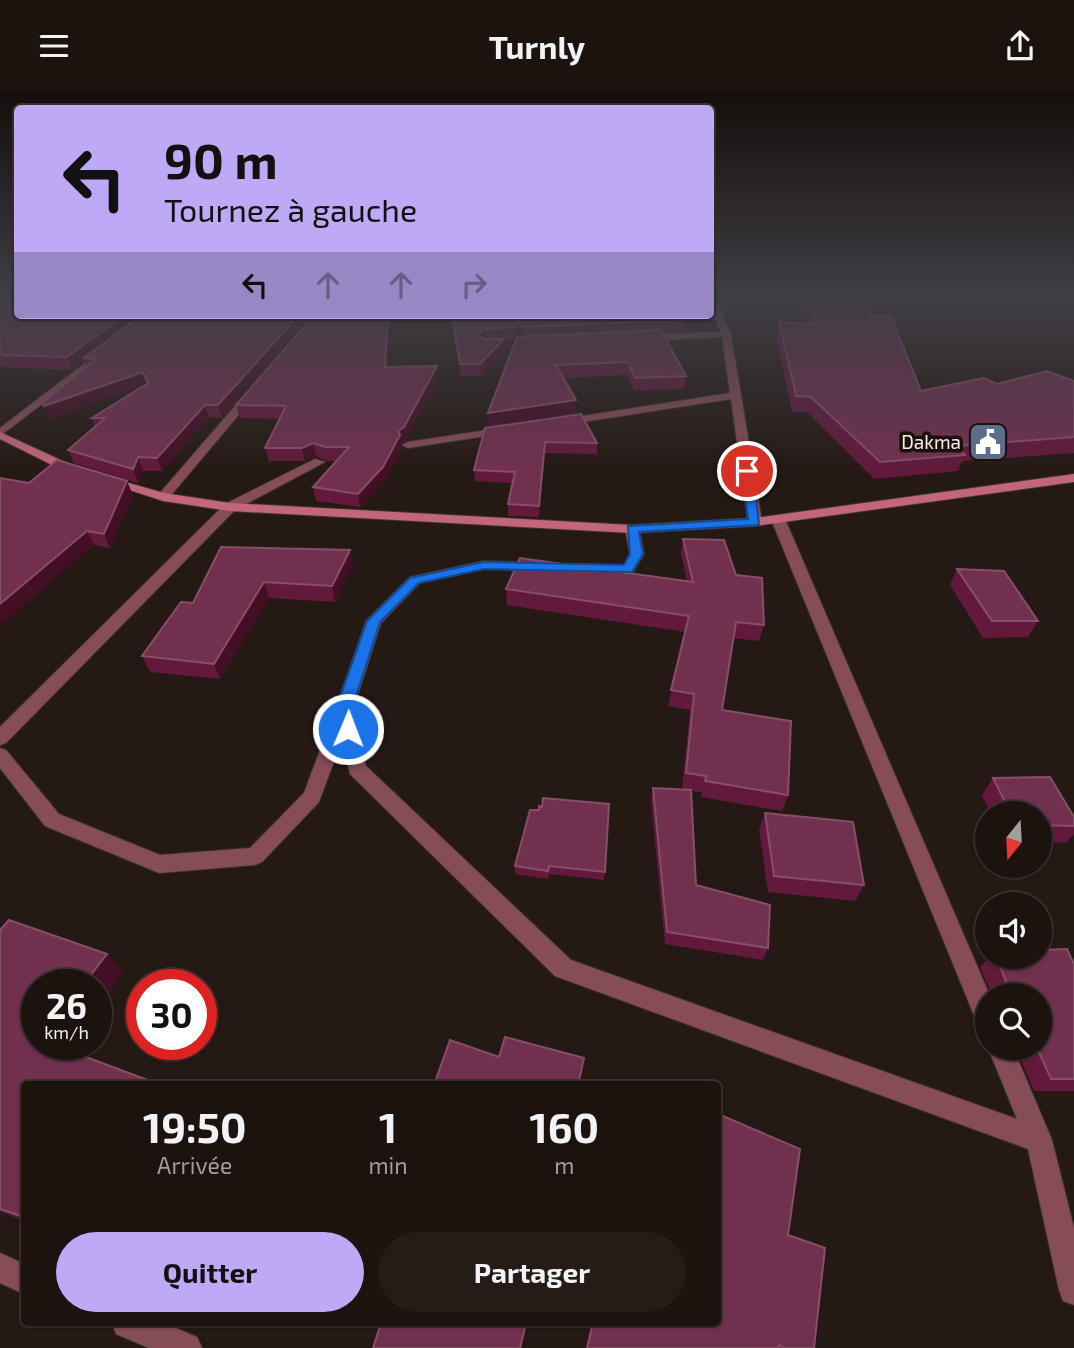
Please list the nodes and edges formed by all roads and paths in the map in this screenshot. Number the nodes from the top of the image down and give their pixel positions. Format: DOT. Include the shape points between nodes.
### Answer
graph roads {
  1 [pos="100,356"];
  2 [pos="730,356"];
  3 [pos="259,386"];
  4 [pos="736,395"];
  5 [pos="545,424"];
  6 [pos="517,429"];
  7 [pos="0,434"];
  8 [pos="408,445"];
  9 [pos="319,462"];
  10 [pos="1074,478"];
  11 [pos="163,497"];
  12 [pos="230,507"];
  13 [pos="778,519"];
  14 [pos="755,522"];
  15 [pos="632,529"];
  16 [pos="344,709"];
  17 [pos="0,738"];
  18 [pos="0,755"];
  19 [pos="975,988"];
  20 [pos="1005,1060"];
  21 [pos="1039,1140"];
  22 [pos="0,1268"];
  23 [pos="21,1278"];
  24 [pos="1074,1290"];
  25 [pos="134,1326"];
  26 [pos="186,1348"];
  1 -- 7 [label="street"];
  2 -- 4 [label="street"];
  3 -- 11 [label="street"];
  4 -- 5 [label="street"];
  4 -- 14 [label="street"];
  6 -- 8 [label="street"];
  7 -- 11 [label="street" via="77,472"];
  9 -- 12 [label="street"];
  10 -- 13 [label="street"];
  11 -- 12 [label="street"];
  12 -- 15 [label="street"];
  12 -- 17 [label="street"];
  13 -- 14 [label="street"];
  13 -- 19 [label="street"];
  14 -- 15 [label="street"];
  15 -- 16 [label="street" via="637,554 628,569 484,565 415,580 374,621"];
  16 -- 18 [label="street" via="312,797 255,856 159,864 52,820"];
  16 -- 21 [label="street" via="356,769 563,968"];
  20 -- 21 [label="street"];
  21 -- 24 [label="street"];
  22 -- 23 [label="street"];
  25 -- 26 [label="street"];
}
